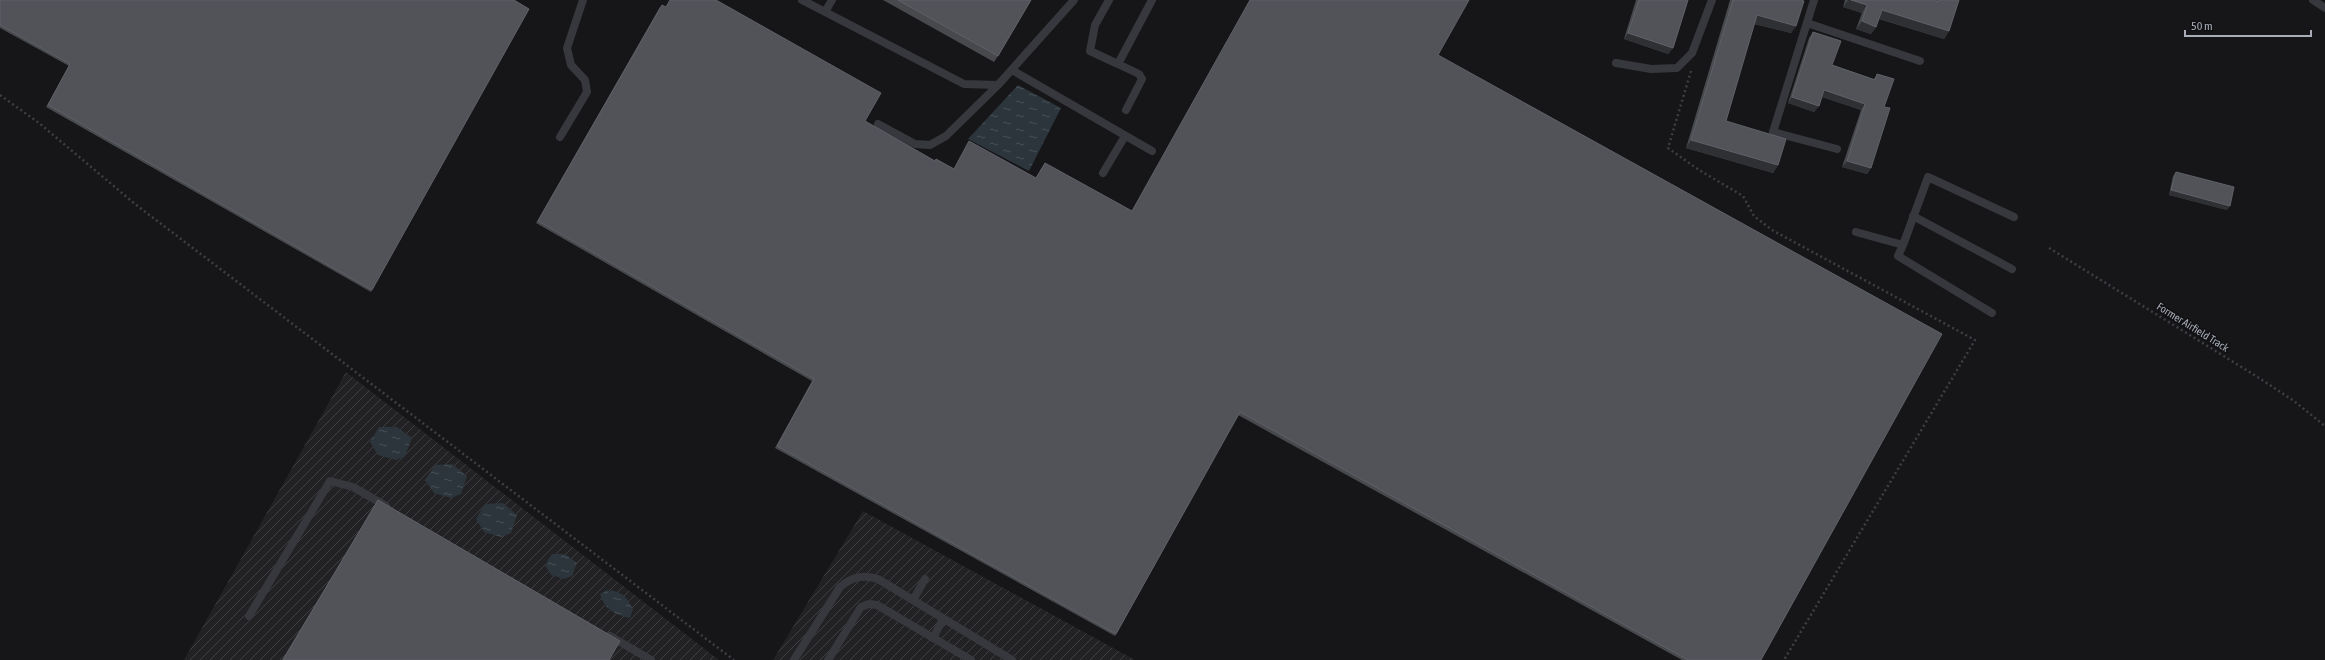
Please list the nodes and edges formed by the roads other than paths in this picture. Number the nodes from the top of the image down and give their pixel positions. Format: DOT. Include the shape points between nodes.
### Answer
graph roads {
  1 [pos="583,0"];
  2 [pos="802,0"];
  3 [pos="832,0"];
  4 [pos="1074,0"];
  5 [pos="1109,0"];
  6 [pos="1152,0"];
  7 [pos="1712,0"];
  8 [pos="1814,0"];
  9 [pos="2313,0"];
  10 [pos="2325,8"];
  11 [pos="825,12"];
  12 [pos="1807,23"];
  13 [pos="1920,61"];
  14 [pos="1616,63"];
  15 [pos="1118,64"];
  16 [pos="1012,70"];
  17 [pos="998,85"];
  18 [pos="1126,110"];
  19 [pos="878,124"];
  20 [pos="1125,136"];
  21 [pos="560,137"];
  22 [pos="1837,149"];
  23 [pos="1152,152"];
  24 [pos="1103,173"];
  25 [pos="1913,216"];
  26 [pos="2014,217"];
  27 [pos="1856,232"];
  28 [pos="1903,246"];
  29 [pos="2012,269"];
  30 [pos="1992,313"];
  31 [pos="394,511"];
  32 [pos="925,579"];
  33 [pos="913,600"];
  34 [pos="249,616"];
  35 [pos="944,619"];
  36 [pos="604,632"];
  37 [pos="933,638"];
  38 [pos="651,660"];
  39 [pos="794,660"];
  40 [pos="828,660"];
  41 [pos="971,660"];
  42 [pos="1012,660"];
  1 -- 21 [label="lane" via="567,48 572,65 585,80 587,92"];
  2 -- 11 [label="lane"];
  3 -- 11 [label="lane"];
  4 -- 16 [label="lane"];
  5 -- 15 [label="lane" via="1095,24 1090,51"];
  6 -- 15 [label="lane"];
  7 -- 14 [label="lane" via="1692,53 1677,68 1651,69"];
  8 -- 12 [label="lane"];
  9 -- 10 [label="lane"];
  11 -- 17 [label="lane" via="964,84"];
  12 -- 13 [label="lane"];
  12 -- 22 [label="lane" via="1773,132"];
  15 -- 18 [label="lane" via="1140,74 1142,79"];
  16 -- 17 [label="lane"];
  16 -- 20 [label="lane"];
  17 -- 19 [label="lane" via="946,136 930,145 915,144"];
  20 -- 23 [label="lane"];
  20 -- 24 [label="lane"];
  25 -- 26 [label="lane" via="1928,177"];
  25 -- 28 [label="lane"];
  25 -- 29 [label="lane"];
  27 -- 28 [label="lane"];
  28 -- 30 [label="lane" via="1898,256"];
  31 -- 34 [label="lane" via="353,487 330,481"];
  32 -- 33 [label="lane"];
  33 -- 35 [label="lane"];
  33 -- 39 [label="lane" via="878,579 864,576 852,578 840,587"];
  35 -- 37 [label="lane"];
  35 -- 42 [label="lane"];
  36 -- 38 [label="lane"];
  37 -- 40 [label="lane" via="877,605 869,604 861,607"];
  37 -- 41 [label="lane"];
}
